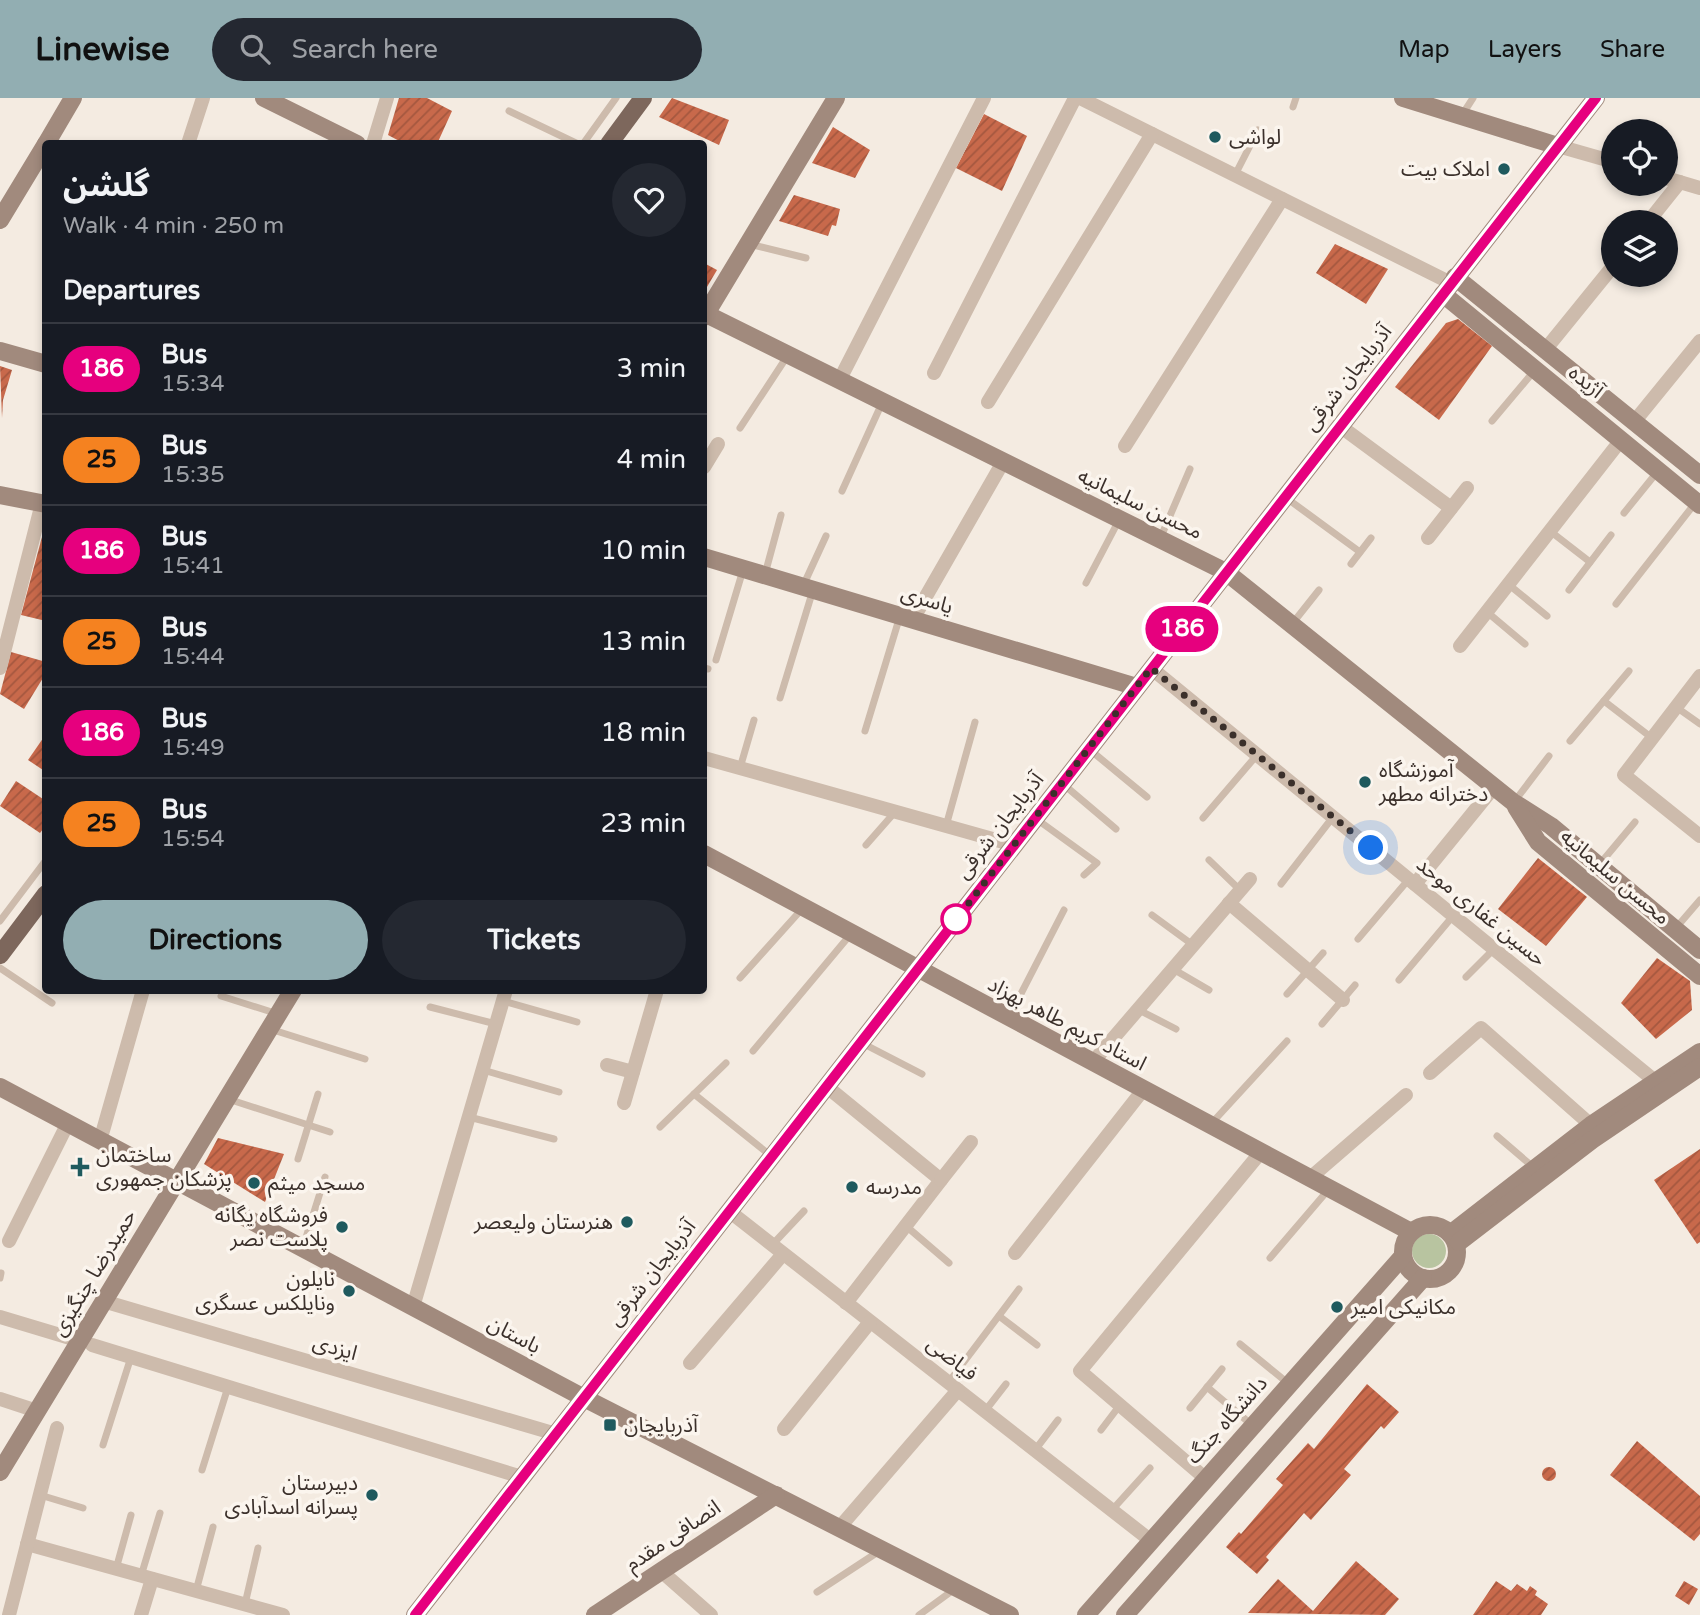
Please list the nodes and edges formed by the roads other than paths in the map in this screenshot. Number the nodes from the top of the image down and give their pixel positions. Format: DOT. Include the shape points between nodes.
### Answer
graph roads {
  1 [pos="73,98"];
  2 [pos="203,98"];
  3 [pos="264,98"];
  4 [pos="387,98"];
  5 [pos="616,98"];
  6 [pos="643,98"];
  7 [pos="836,98"];
  8 [pos="984,98"];
  9 [pos="1077,98"];
  10 [pos="1296,98"];
  11 [pos="1404,98"];
  12 [pos="1473,98"];
  13 [pos="1596,98"];
  14 [pos="1293,107"];
  15 [pos="509,111"];
  16 [pos="1462,116"];
  17 [pos="1258,130"];
  18 [pos="1152,134"];
  19 [pos="48,140"];
  20 [pos="189,140"];
  21 [pos="350,140"];
  22 [pos="374,140"];
  23 [pos="572,140"];
  24 [pos="584,140"];
  25 [pos="612,140"];
  26 [pos="1558,146"];
  27 [pos="42,151"];
  28 [pos="1601,159"];
  29 [pos="1235,175"];
  30 [pos="1678,181"];
  31 [pos="1700,188"];
  32 [pos="1282,199"];
  33 [pos="0,220"];
  34 [pos="748,244"];
  35 [pos="806,258"];
  36 [pos="1601,281"];
  37 [pos="1450,285"];
  38 [pos="707,310"];
  39 [pos="707,316"];
  40 [pos="1700,341"];
  41 [pos="1545,350"];
  42 [pos="0,351"];
  43 [pos="788,355"];
  44 [pos="42,363"];
  45 [pos="1535,370"];
  46 [pos="934,373"];
  47 [pos="839,381"];
  48 [pos="882,402"];
  49 [pos="988,402"];
  50 [pos="1492,421"];
  51 [pos="1634,422"];
  52 [pos="1340,426"];
  53 [pos="740,428"];
  54 [pos="1621,440"];
  55 [pos="718,444"];
  56 [pos="1125,446"];
  57 [pos="707,462"];
  58 [pos="1003,462"];
  59 [pos="1697,466"];
  60 [pos="1190,469"];
  61 [pos="1658,471"];
  62 [pos="1467,488"];
  63 [pos="842,491"];
  64 [pos="0,495"];
  65 [pos="1285,497"];
  66 [pos="1698,503"];
  67 [pos="42,504"];
  68 [pos="1451,508"];
  69 [pos="42,511"];
  70 [pos="1624,513"];
  71 [pos="781,515"];
  72 [pos="1120,520"];
  73 [pos="1550,531"];
  74 [pos="1611,535"];
  75 [pos="826,536"];
  76 [pos="1371,538"];
  77 [pos="1428,538"];
  78 [pos="1160,540"];
  79 [pos="1360,552"];
  80 [pos="707,557"];
  81 [pos="1590,562"];
  82 [pos="1351,564"];
  83 [pos="743,568"];
  84 [pos="1226,572"];
  85 [pos="765,575"];
  86 [pos="1086,583"];
  87 [pos="1508,584"];
  88 [pos="808,588"];
  89 [pos="1319,590"];
  90 [pos="1569,590"];
  91 [pos="1616,604"];
  92 [pos="1487,612"];
  93 [pos="1547,616"];
  94 [pos="907,617"];
  95 [pos="1292,625"];
  96 [pos="1525,644"];
  97 [pos="1460,646"];
  98 [pos="716,660"];
  99 [pos="0,668"];
  100 [pos="1151,668"];
  101 [pos="1629,671"];
  102 [pos="1700,676"];
  103 [pos="1137,687"];
  104 [pos="780,698"];
  105 [pos="1604,701"];
  106 [pos="1676,707"];
  107 [pos="754,720"];
  108 [pos="975,722"];
  109 [pos="1700,724"];
  110 [pos="865,731"];
  111 [pos="1653,738"];
  112 [pos="1570,741"];
  113 [pos="1088,749"];
  114 [pos="1257,755"];
  115 [pos="1549,757"];
  116 [pos="707,759"];
  117 [pos="740,768"];
  118 [pos="1062,783"];
  119 [pos="1494,787"];
  120 [pos="1147,797"];
  121 [pos="1513,802"];
  122 [pos="895,812"];
  123 [pos="1333,817"];
  124 [pos="1035,818"];
  125 [pos="1203,818"];
  126 [pos="1635,822"];
  127 [pos="946,826"];
  128 [pos="1116,829"];
  129 [pos="1700,836"];
  130 [pos="866,845"];
  131 [pos="1014,845"];
  132 [pos="707,856"];
  133 [pos="1209,860"];
  134 [pos="42,865"];
  135 [pos="1598,866"];
  136 [pos="1084,875"];
  137 [pos="1412,882"];
  138 [pos="1281,884"];
  139 [pos="1245,885"];
  140 [pos="42,900"];
  141 [pos="1700,900"];
  142 [pos="1229,904"];
  143 [pos="803,908"];
  144 [pos="1064,910"];
  145 [pos="1152,915"];
  146 [pos="1453,916"];
  147 [pos="0,921"];
  148 [pos="1674,929"];
  149 [pos="851,934"];
  150 [pos="1357,939"];
  151 [pos="1193,945"];
  152 [pos="1494,949"];
  153 [pos="1700,950"];
  154 [pos="1323,953"];
  155 [pos="0,955"];
  156 [pos="0,968"];
  157 [pos="1172,969"];
  158 [pos="917,970"];
  159 [pos="1308,970"];
  160 [pos="1465,976"];
  161 [pos="1700,976"];
  162 [pos="740,978"];
  163 [pos="1399,980"];
  164 [pos="1355,985"];
  165 [pos="1209,990"];
  166 [pos="142,994"];
  167 [pos="291,994"];
  168 [pos="656,994"];
  169 [pos="1287,994"];
  170 [pos="221,996"];
  171 [pos="504,996"];
  172 [pos="1343,1000"];
  173 [pos="52,1003"];
  174 [pos="430,1007"];
  175 [pos="1137,1009"];
  176 [pos="1008,1018"];
  177 [pos="274,1022"];
  178 [pos="577,1023"];
  179 [pos="496,1024"];
  180 [pos="1322,1024"];
  181 [pos="1177,1029"];
  182 [pos="1287,1041"];
  183 [pos="860,1042"];
  184 [pos="753,1051"];
  185 [pos="1700,1052"];
  186 [pos="365,1059"];
  187 [pos="726,1063"];
  188 [pos="1092,1063"];
  189 [pos="607,1065"];
  190 [pos="1700,1067"];
  191 [pos="482,1070"];
  192 [pos="634,1072"];
  193 [pos="1430,1073"];
  194 [pos="922,1074"];
  195 [pos="1655,1082"];
  196 [pos="826,1086"];
  197 [pos="0,1087"];
  198 [pos="1143,1090"];
  199 [pos="559,1092"];
  200 [pos="318,1094"];
  201 [pos="694,1094"];
  202 [pos="1406,1095"];
  203 [pos="227,1099"];
  204 [pos="624,1103"];
  205 [pos="469,1117"];
  206 [pos="68,1124"];
  207 [pos="309,1125"];
  208 [pos="1210,1125"];
  209 [pos="1591,1125"];
  210 [pos="660,1127"];
  211 [pos="330,1132"];
  212 [pos="1497,1136"];
  213 [pos="554,1139"];
  214 [pos="100,1141"];
  215 [pos="971,1142"];
  216 [pos="1261,1152"];
  217 [pos="771,1157"];
  218 [pos="298,1159"];
  219 [pos="1534,1168"];
  220 [pos="325,1177"];
  221 [pos="1310,1178"];
  222 [pos="941,1180"];
  223 [pos="177,1181"];
  224 [pos="1329,1188"];
  225 [pos="804,1211"];
  226 [pos="729,1212"];
  227 [pos="906,1226"];
  228 [pos="1411,1232"];
  229 [pos="1453,1239"];
  230 [pos="9,1241"];
  231 [pos="302,1248"];
  232 [pos="778,1250"];
  233 [pos="1016,1254"];
  234 [pos="1403,1256"];
  235 [pos="1270,1258"];
  236 [pos="949,1263"];
  237 [pos="1423,1278"];
  238 [pos="1019,1289"];
  239 [pos="103,1301"];
  240 [pos="846,1303"];
  241 [pos="413,1307"];
  242 [pos="999,1316"];
  243 [pos="0,1317"];
  244 [pos="870,1322"];
  245 [pos="86,1343"];
  246 [pos="1240,1344"];
  247 [pos="1037,1345"];
  248 [pos="131,1356"];
  249 [pos="690,1363"];
  250 [pos="1222,1369"];
  251 [pos="1006,1384"];
  252 [pos="1289,1384"];
  253 [pos="953,1386"];
  254 [pos="229,1387"];
  255 [pos="1207,1387"];
  256 [pos="584,1398"];
  257 [pos="0,1399"];
  258 [pos="1120,1405"];
  259 [pos="1190,1408"];
  260 [pos="37,1411"];
  261 [pos="985,1411"];
  262 [pos="1058,1420"];
  263 [pos="1252,1426"];
  264 [pos="57,1428"];
  265 [pos="784,1429"];
  266 [pos="1101,1430"];
  267 [pos="556,1434"];
  268 [pos="103,1445"];
  269 [pos="1035,1450"];
  270 [pos="2,1465"];
  271 [pos="1150,1468"];
  272 [pos="202,1470"];
  273 [pos="522,1477"];
  274 [pos="1205,1478"];
  275 [pos="40,1495"];
  276 [pos="776,1495"];
  277 [pos="83,1508"];
  278 [pos="1112,1510"];
  279 [pos="160,1513"];
  280 [pos="131,1515"];
  281 [pos="213,1527"];
  282 [pos="839,1528"];
  283 [pos="1150,1540"];
  284 [pos="27,1544"];
  285 [pos="258,1548"];
  286 [pos="882,1550"];
  287 [pos="116,1569"];
  288 [pos="661,1571"];
  289 [pos="147,1577"];
  290 [pos="957,1588"];
  291 [pos="196,1591"];
  292 [pos="817,1592"];
  293 [pos="243,1610"];
  294 [pos="13,1614"];
  295 [pos="141,1615"];
  296 [pos="283,1615"];
  297 [pos="415,1615"];
  298 [pos="595,1615"];
  299 [pos="711,1615"];
  300 [pos="919,1615"];
  301 [pos="1010,1615"];
  302 [pos="1086,1615"];
  303 [pos="1125,1615"];
  1 -- 19 [label="main road"];
  2 -- 20 [label="street"];
  3 -- 21 [label="main road"];
  4 -- 22 [label="street"];
  5 -- 24 [label="lane"];
  6 -- 25 [label="main road"];
  7 -- 34 [label="main road"];
  8 -- 47 [label="street"];
  9 -- 18 [label="street"];
  9 -- 46 [label="street"];
  10 -- 14 [label="lane"];
  11 -- 16 [label="main road"];
  12 -- 16 [label="lane"];
  13 -- 26 [label="main road, آذربایجان شرقی"];
  15 -- 23 [label="lane"];
  16 -- 26 [label="main road"];
  17 -- 29 [label="lane"];
  18 -- 29 [label="street"];
  18 -- 49 [label="street"];
  26 -- 28 [label="street"];
  26 -- 37 [label="main road, آذربایجان شرقی"];
  27 -- 33 [label="main road"];
  29 -- 32 [label="street"];
  30 -- 31 [label="street"];
  32 -- 37 [label="street"];
  32 -- 56 [label="street"];
  34 -- 35 [label="lane"];
  34 -- 38 [label="main road"];
  36 -- 41 [label="street"];
  37 -- 41 [label="main road, آژیده"];
  37 -- 45 [label="main road, آژیده"];
  37 -- 52 [label="main road, آذربایجان شرقی"];
  39 -- 43 [label="main road, محسن سلیمانیه"];
  40 -- 51 [label="street"];
  41 -- 51 [label="main road, آژیده"];
  42 -- 44 [label="main road"];
  43 -- 47 [label="main road, محسن سلیمانیه"];
  43 -- 53 [label="lane"];
  45 -- 50 [label="lane"];
  45 -- 54 [label="main road, آژیده"];
  47 -- 48 [label="main road, محسن سلیمانیه"];
  48 -- 58 [label="main road, محسن سلیمانیه"];
  48 -- 63 [label="lane"];
  51 -- 54 [label="main road"];
  51 -- 59 [label="main road, آژیده"];
  52 -- 65 [label="main road, آذربایجان شرقی"];
  52 -- 68 [label="street"];
  54 -- 61 [label="main road, آژیده"];
  54 -- 73 [label="street"];
  55 -- 57 [label="street"];
  58 -- 72 [label="main road, محسن سلیمانیه"];
  58 -- 94 [label="street"];
  60 -- 78 [label="lane"];
  61 -- 66 [label="main road, آژیده"];
  61 -- 70 [label="lane"];
  62 -- 68 [label="street"];
  64 -- 67 [label="main road"];
  65 -- 79 [label="lane"];
  65 -- 84 [label="main road, آذربایجان شرقی"];
  66 -- 91 [label="lane"];
  68 -- 77 [label="street"];
  69 -- 99 [label="street"];
  71 -- 85 [label="lane"];
  72 -- 78 [label="main road, محسن سلیمانیه"];
  72 -- 86 [label="lane"];
  73 -- 81 [label="lane"];
  73 -- 87 [label="street"];
  74 -- 81 [label="lane"];
  75 -- 88 [label="lane"];
  76 -- 79 [label="lane"];
  78 -- 84 [label="main road, محسن سلیمانیه"];
  79 -- 82 [label="lane"];
  80 -- 83 [label="main road, یاسری"];
  81 -- 90 [label="lane"];
  83 -- 85 [label="main road, یاسری"];
  83 -- 98 [label="lane"];
  84 -- 95 [label="main road, محسن سلیمانیه"];
  84 -- 100 [label="main road, آذربایجان شرقی"];
  85 -- 88 [label="main road, یاسری"];
  87 -- 92 [label="street"];
  87 -- 93 [label="lane"];
  88 -- 94 [label="main road, یاسری"];
  88 -- 104 [label="lane"];
  89 -- 95 [label="lane"];
  92 -- 96 [label="lane"];
  92 -- 97 [label="street"];
  94 -- 103 [label="main road, یاسری"];
  94 -- 110 [label="lane"];
  95 -- 119 [label="main road, محسن سلیمانیه"];
  100 -- 103 [label="main road, آذربایجان شرقی"];
  100 -- 114 [label="street, حسین غفاری موحد"];
  101 -- 105 [label="lane"];
  102 -- 106 [label="street"];
  103 -- 113 [label="main road, آذربایجان شرقی"];
  105 -- 111 [label="lane"];
  105 -- 112 [label="lane"];
  106 -- 109 [label="lane"];
  106 -- 111 [label="street"];
  107 -- 117 [label="lane"];
  108 -- 127 [label="lane"];
  111 -- 129 [label="street" via="1624,775"];
  113 -- 118 [label="main road, آذربایجان شرقی"];
  113 -- 120 [label="lane"];
  114 -- 123 [label="street, حسین غفاری موحد"];
  114 -- 125 [label="lane"];
  115 -- 121 [label="lane"];
  116 -- 117 [label="street"];
  117 -- 122 [label="street"];
  118 -- 124 [label="main road, آذربایجان شرقی"];
  118 -- 128 [label="lane"];
  119 -- 121 [label="main road, محسن سلیمانیه"];
  119 -- 137 [label="street"];
  121 -- 135 [label="main road, محسن سلیمانیه"];
  121 -- 161 [label="main road, محسن سلیمانیه" via="1538,842"];
  122 -- 127 [label="street"];
  122 -- 130 [label="lane"];
  123 -- 137 [label="street, حسین غفاری موحد"];
  123 -- 138 [label="lane"];
  124 -- 131 [label="main road, آذربایجان شرقی"];
  124 -- 136 [label="lane" via="1097,863"];
  126 -- 135 [label="lane"];
  127 -- 131 [label="street"];
  131 -- 158 [label="main road, آذربایجان شرقی"];
  132 -- 143 [label="main road, استاد کریم طاهر بهزاد"];
  133 -- 139 [label="lane"];
  134 -- 147 [label="lane"];
  135 -- 148 [label="main road, محسن سلیمانیه"];
  137 -- 146 [label="street, حسین غفاری موحد"];
  137 -- 150 [label="lane"];
  139 -- 142 [label="street"];
  140 -- 155 [label="main road"];
  141 -- 148 [label="lane"];
  142 -- 151 [label="street"];
  142 -- 159 [label="street"];
  143 -- 149 [label="main road, استاد کریم طاهر بهزاد"];
  143 -- 162 [label="lane"];
  144 -- 176 [label="lane"];
  145 -- 151 [label="lane"];
  146 -- 152 [label="street, حسین غفاری موحد"];
  146 -- 163 [label="lane"];
  148 -- 153 [label="main road, محسن سلیمانیه"];
  149 -- 158 [label="main road, استاد کریم طاهر بهزاد"];
  149 -- 184 [label="lane"];
  151 -- 157 [label="street"];
  152 -- 160 [label="lane"];
  152 -- 195 [label="street, حسین غفاری موحد"];
  154 -- 159 [label="lane"];
  156 -- 173 [label="lane"];
  157 -- 165 [label="lane"];
  157 -- 175 [label="street"];
  158 -- 176 [label="main road, استاد کریم طاهر بهزاد"];
  158 -- 183 [label="main road, آذربایجان شرقی"];
  159 -- 169 [label="lane"];
  159 -- 172 [label="street"];
  164 -- 172 [label="lane"];
  166 -- 214 [label="street"];
  167 -- 177 [label="main road, حمیدرضا چنگیزی"];
  168 -- 192 [label="street"];
  170 -- 177 [label="lane"];
  171 -- 178 [label="lane"];
  171 -- 179 [label="street"];
  172 -- 180 [label="lane"];
  174 -- 179 [label="lane"];
  175 -- 181 [label="lane"];
  175 -- 188 [label="street"];
  176 -- 188 [label="main road, استاد کریم طاهر بهزاد"];
  177 -- 186 [label="lane"];
  177 -- 203 [label="main road, حمیدرضا چنگیزی"];
  179 -- 191 [label="street"];
  182 -- 208 [label="lane"];
  183 -- 194 [label="lane"];
  183 -- 196 [label="main road, آذربایجان شرقی"];
  185 -- 195 [label="main road"];
  187 -- 201 [label="lane"];
  188 -- 198 [label="main road, استاد کریم طاهر بهزاد"];
  189 -- 192 [label="street"];
  190 -- 229 [label="main road"];
  191 -- 199 [label="lane"];
  191 -- 205 [label="street"];
  192 -- 204 [label="street"];
  193 -- 209 [label="street" via="1481,1028"];
  195 -- 209 [label="main road"];
  196 -- 217 [label="main road, آذربایجان شرقی"];
  196 -- 222 [label="street"];
  197 -- 206 [label="main road, باستان"];
  198 -- 208 [label="main road, استاد کریم طاهر بهزاد"];
  198 -- 233 [label="street"];
  200 -- 207 [label="lane"];
  201 -- 210 [label="lane"];
  201 -- 217 [label="lane"];
  202 -- 221 [label="street"];
  203 -- 207 [label="lane"];
  203 -- 223 [label="main road, حمیدرضا چنگیزی"];
  205 -- 213 [label="lane"];
  205 -- 241 [label="street"];
  206 -- 214 [label="main road, باستان"];
  206 -- 230 [label="street"];
  207 -- 211 [label="lane"];
  207 -- 218 [label="lane"];
  208 -- 216 [label="main road, استاد کریم طاهر بهزاد"];
  209 -- 219 [label="main road"];
  212 -- 219 [label="lane"];
  214 -- 223 [label="main road, باستان"];
  215 -- 222 [label="street"];
  216 -- 221 [label="main road, استاد کریم طاهر بهزاد"];
  216 -- 258 [label="street" via="1080,1371"];
  217 -- 226 [label="main road, آذربایجان شرقی"];
  219 -- 229 [label="main road"];
  220 -- 231 [label="lane"];
  221 -- 224 [label="main road, استاد کریم طاهر بهزاد"];
  222 -- 227 [label="street"];
  223 -- 231 [label="main road, باستان"];
  223 -- 239 [label="main road, حمیدرضا چنگیزی"];
  224 -- 228 [label="main road, استاد کریم طاهر بهزاد"];
  224 -- 235 [label="lane"];
  225 -- 232 [label="lane"];
  226 -- 232 [label="street, فیاضی"];
  226 -- 256 [label="main road, آذربایجان شرقی"];
  227 -- 236 [label="lane"];
  227 -- 240 [label="street"];
  228 -- 229 [label="main road" via="1427,1224 1444,1228"];
  228 -- 234 [label="main road"];
  229 -- 237 [label="main road" via="1455,1261 1446,1273"];
  231 -- 241 [label="main road, باستان"];
  232 -- 240 [label="street, فیاضی"];
  232 -- 249 [label="street"];
  234 -- 237 [label="main road" via="1410,1270"];
  234 -- 252 [label="main road, دانشگاه جنگ"];
  237 -- 303 [label="main road"];
  238 -- 242 [label="lane"];
  239 -- 245 [label="main road, حمیدرضا چنگیزی"];
  239 -- 267 [label="street, ایزدی"];
  240 -- 244 [label="street, فیاضی"];
  241 -- 256 [label="main road, باستان"];
  242 -- 247 [label="lane"];
  242 -- 253 [label="lane"];
  243 -- 245 [label="street"];
  244 -- 253 [label="street, فیاضی"];
  244 -- 265 [label="street"];
  245 -- 248 [label="street"];
  245 -- 260 [label="main road, حمیدرضا چنگیزی"];
  246 -- 252 [label="lane"];
  248 -- 254 [label="street"];
  248 -- 268 [label="lane"];
  250 -- 255 [label="lane"];
  251 -- 261 [label="lane"];
  252 -- 263 [label="main road, دانشگاه جنگ"];
  253 -- 261 [label="street, فیاضی"];
  253 -- 282 [label="street"];
  254 -- 272 [label="lane"];
  254 -- 273 [label="street"];
  255 -- 259 [label="lane"];
  255 -- 263 [label="lane"];
  256 -- 267 [label="main road, آذربایجان شرقی"];
  256 -- 276 [label="main road, باستان"];
  257 -- 260 [label="street"];
  258 -- 266 [label="lane"];
  258 -- 274 [label="street"];
  260 -- 270 [label="main road, حمیدرضا چنگیزی"];
  261 -- 269 [label="street, فیاضی"];
  262 -- 269 [label="lane"];
  263 -- 274 [label="main road, دانشگاه جنگ"];
  264 -- 275 [label="street"];
  267 -- 273 [label="main road, آذربایجان شرقی"];
  269 -- 278 [label="street, فیاضی"];
  271 -- 278 [label="lane"];
  273 -- 297 [label="main road, آذربایجان شرقی"];
  274 -- 283 [label="main road, دانشگاه جنگ"];
  275 -- 277 [label="lane"];
  275 -- 284 [label="street"];
  276 -- 282 [label="main road, باستان"];
  276 -- 288 [label="main road, انصافی مقدم"];
  278 -- 283 [label="street, فیاضی"];
  279 -- 289 [label="lane"];
  280 -- 287 [label="lane"];
  281 -- 291 [label="lane"];
  282 -- 286 [label="main road, باستان"];
  283 -- 302 [label="main road, دانشگاه جنگ"];
  284 -- 287 [label="street"];
  284 -- 294 [label="street"];
  285 -- 293 [label="lane"];
  286 -- 290 [label="main road, باستان"];
  286 -- 292 [label="lane"];
  287 -- 289 [label="street"];
  288 -- 298 [label="main road, انصافی مقدم"];
  288 -- 299 [label="street"];
  289 -- 291 [label="street"];
  289 -- 295 [label="street"];
  290 -- 300 [label="lane"];
  290 -- 301 [label="main road, باستان"];
  291 -- 293 [label="street"];
  293 -- 296 [label="street"];
}
